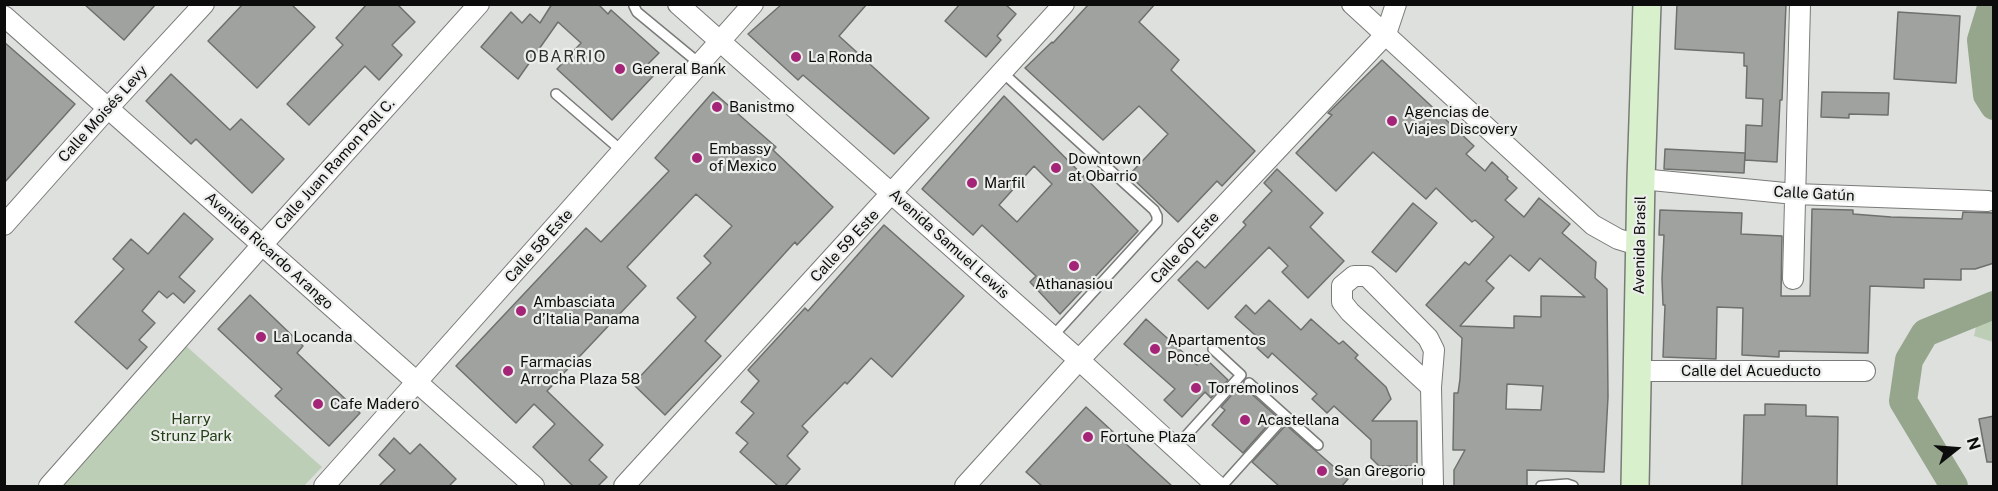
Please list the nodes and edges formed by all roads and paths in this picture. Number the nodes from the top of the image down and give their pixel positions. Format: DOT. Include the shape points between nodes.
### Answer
graph roads {
  1 [pos="204,4"];
  2 [pos="479,4"];
  3 [pos="635,4"];
  4 [pos="678,4"];
  5 [pos="753,4"];
  6 [pos="1064,4"];
  7 [pos="1352,4"];
  8 [pos="1396,4"];
  9 [pos="1647,4"];
  10 [pos="1800,5"];
  11 [pos="4,16"];
  12 [pos="1386,34"];
  13 [pos="719,42"];
  14 [pos="700,64"];
  15 [pos="1002,72"];
  16 [pos="556,94"];
  17 [pos="108,108"];
  18 [pos="622,152"];
  19 [pos="1641,179"];
  20 [pos="892,194"];
  21 [pos="1795,194"];
  22 [pos="1988,201"];
  23 [pos="4,225"];
  24 [pos="262,245"];
  25 [pos="1641,246"];
  26 [pos="1793,279"];
  27 [pos="1052,337"];
  28 [pos="1213,350"];
  29 [pos="1079,360"];
  30 [pos="1638,371"];
  31 [pos="1865,371"];
  32 [pos="418,383"];
  33 [pos="1249,383"];
  34 [pos="1431,387"];
  35 [pos="1285,416"];
  36 [pos="1318,445"];
  37 [pos="1175,448"];
  38 [pos="49,486"];
  39 [pos="324,486"];
  40 [pos="534,486"];
  41 [pos="624,486"];
  42 [pos="965,486"];
  43 [pos="1219,486"];
  44 [pos="1432,486"];
  45 [pos="1540,486"];
  46 [pos="1573,486"];
  47 [pos="1635,486"];
  1 -- 17 [label="street, Calle Moisés Levy"];
  2 -- 24 [label="street, Calle Juan Ramon Poll C."];
  3 -- 14 [label="lane" via="637,12"];
  4 -- 13 [label="street, Avenida Samuel Lewis"];
  5 -- 13 [label="street, Calle 58 Este"];
  6 -- 15 [label="street, Calle 59 Este"];
  7 -- 12 [label="street"];
  8 -- 12 [label="street, Calle 60 Este"];
  9 -- 19 [label="main road, Avenida Brasil"];
  10 -- 21 [label="street"];
  11 -- 17 [label="street, Avenida Ricardo Arango"];
  12 -- 25 [label="street" via="1593,225"];
  12 -- 29 [label="street, Calle 60 Este"];
  13 -- 14 [label="street, Calle 58 Este"];
  13 -- 20 [label="street, Avenida Samuel Lewis"];
  14 -- 18 [label="street, Calle 58 Este"];
  15 -- 20 [label="street, Calle 59 Este"];
  15 -- 27 [label="lane" via="1157,216 1157,222"];
  16 -- 18 [label="lane"];
  17 -- 23 [label="street, Calle Moisés Levy"];
  17 -- 24 [label="street, Avenida Ricardo Arango"];
  18 -- 32 [label="street, Calle 58 Este"];
  19 -- 21 [label="street, Calle Gatún"];
  19 -- 25 [label="main road, Avenida Brasil"];
  20 -- 27 [label="street, Avenida Samuel Lewis"];
  20 -- 41 [label="street, Calle 59 Este"];
  21 -- 22 [label="street, Calle Gatún"];
  21 -- 26 [label="street"];
  24 -- 32 [label="street, Avenida Ricardo Arango"];
  24 -- 38 [label="street, Calle Juan Ramon Poll C."];
  25 -- 30 [label="main road, Avenida Brasil"];
  27 -- 29 [label="street, Avenida Samuel Lewis"];
  28 -- 37 [label="lane" via="1242,375"];
  29 -- 37 [label="street, Avenida Samuel Lewis"];
  29 -- 42 [label="street, Calle 60 Este"];
  30 -- 31 [label="street, Calle del Acueducto"];
  30 -- 47 [label="main road, Avenida Brasil"];
  32 -- 39 [label="street, Calle 58 Este"];
  32 -- 40 [label="street, Avenida Ricardo Arango"];
  33 -- 35 [label="lane"];
  34 -- 34 [label="street" via="1434,350 1428,338 1367,276 1354,276 1342,286 1342,302"];
  34 -- 44 [label="street"];
  35 -- 36 [label="lane"];
  35 -- 43 [label="lane"];
  37 -- 43 [label="street, Avenida Samuel Lewis"];
  45 -- 46 [label="lane"];
}
